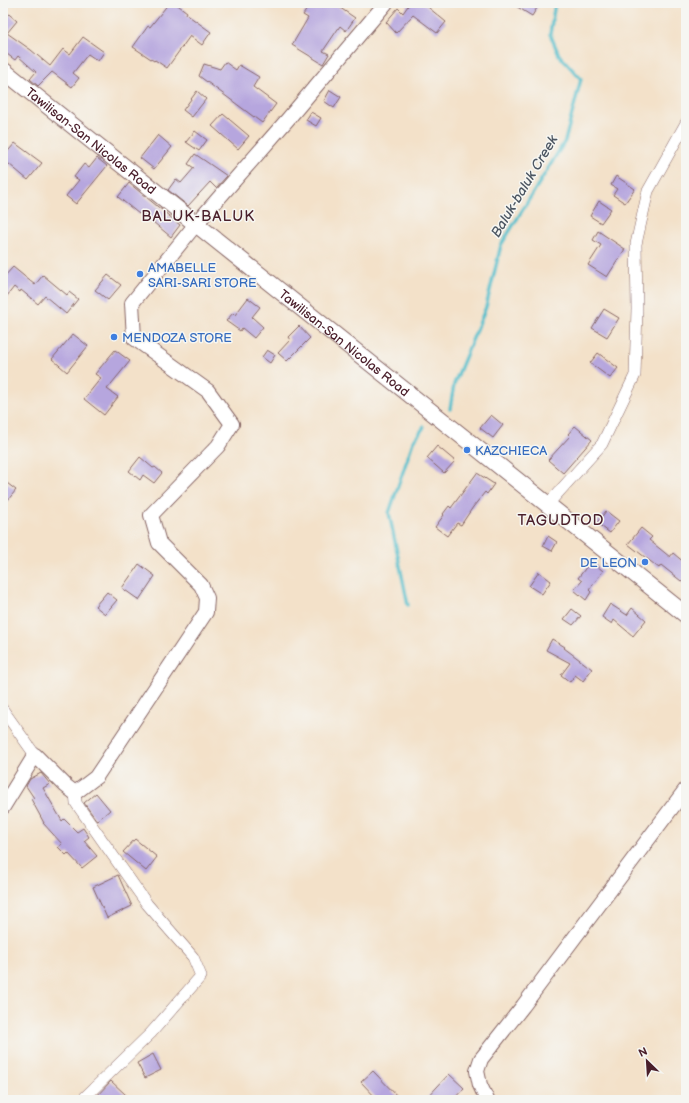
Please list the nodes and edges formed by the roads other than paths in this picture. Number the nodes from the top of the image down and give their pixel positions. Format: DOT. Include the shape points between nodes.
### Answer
graph roads {
  1 [pos="386,3"];
  2 [pos="3,70"];
  3 [pos="686,123"];
  4 [pos="196,224"];
  5 [pos="548,504"];
  6 [pos="686,615"];
  7 [pos="3,710"];
  8 [pos="35,755"];
  9 [pos="686,789"];
  10 [pos="75,793"];
  11 [pos="3,807"];
  12 [pos="86,1100"];
  13 [pos="487,1100"];
  1 -- 4 [label="street"];
  2 -- 4 [label="main road, Tawilisan-San Nicolas Road"];
  3 -- 5 [label="street" via="648,191 636,244 635,375 602,444"];
  4 -- 5 [label="main road, Tawilisan-San Nicolas Road"];
  4 -- 10 [label="street" via="132,303 134,338 208,391 232,424 218,446 151,515 158,543 201,585 207,598 206,612 96,777"];
  5 -- 6 [label="main road, Tawilisan-San Nicolas Road"];
  7 -- 8 [label="street"];
  8 -- 10 [label="street"];
  8 -- 11 [label="street"];
  9 -- 13 [label="street" via="480,1059 477,1071"];
  10 -- 12 [label="street" via="76,803 147,904 192,957 201,976 151,1032 85,1097"];
}
